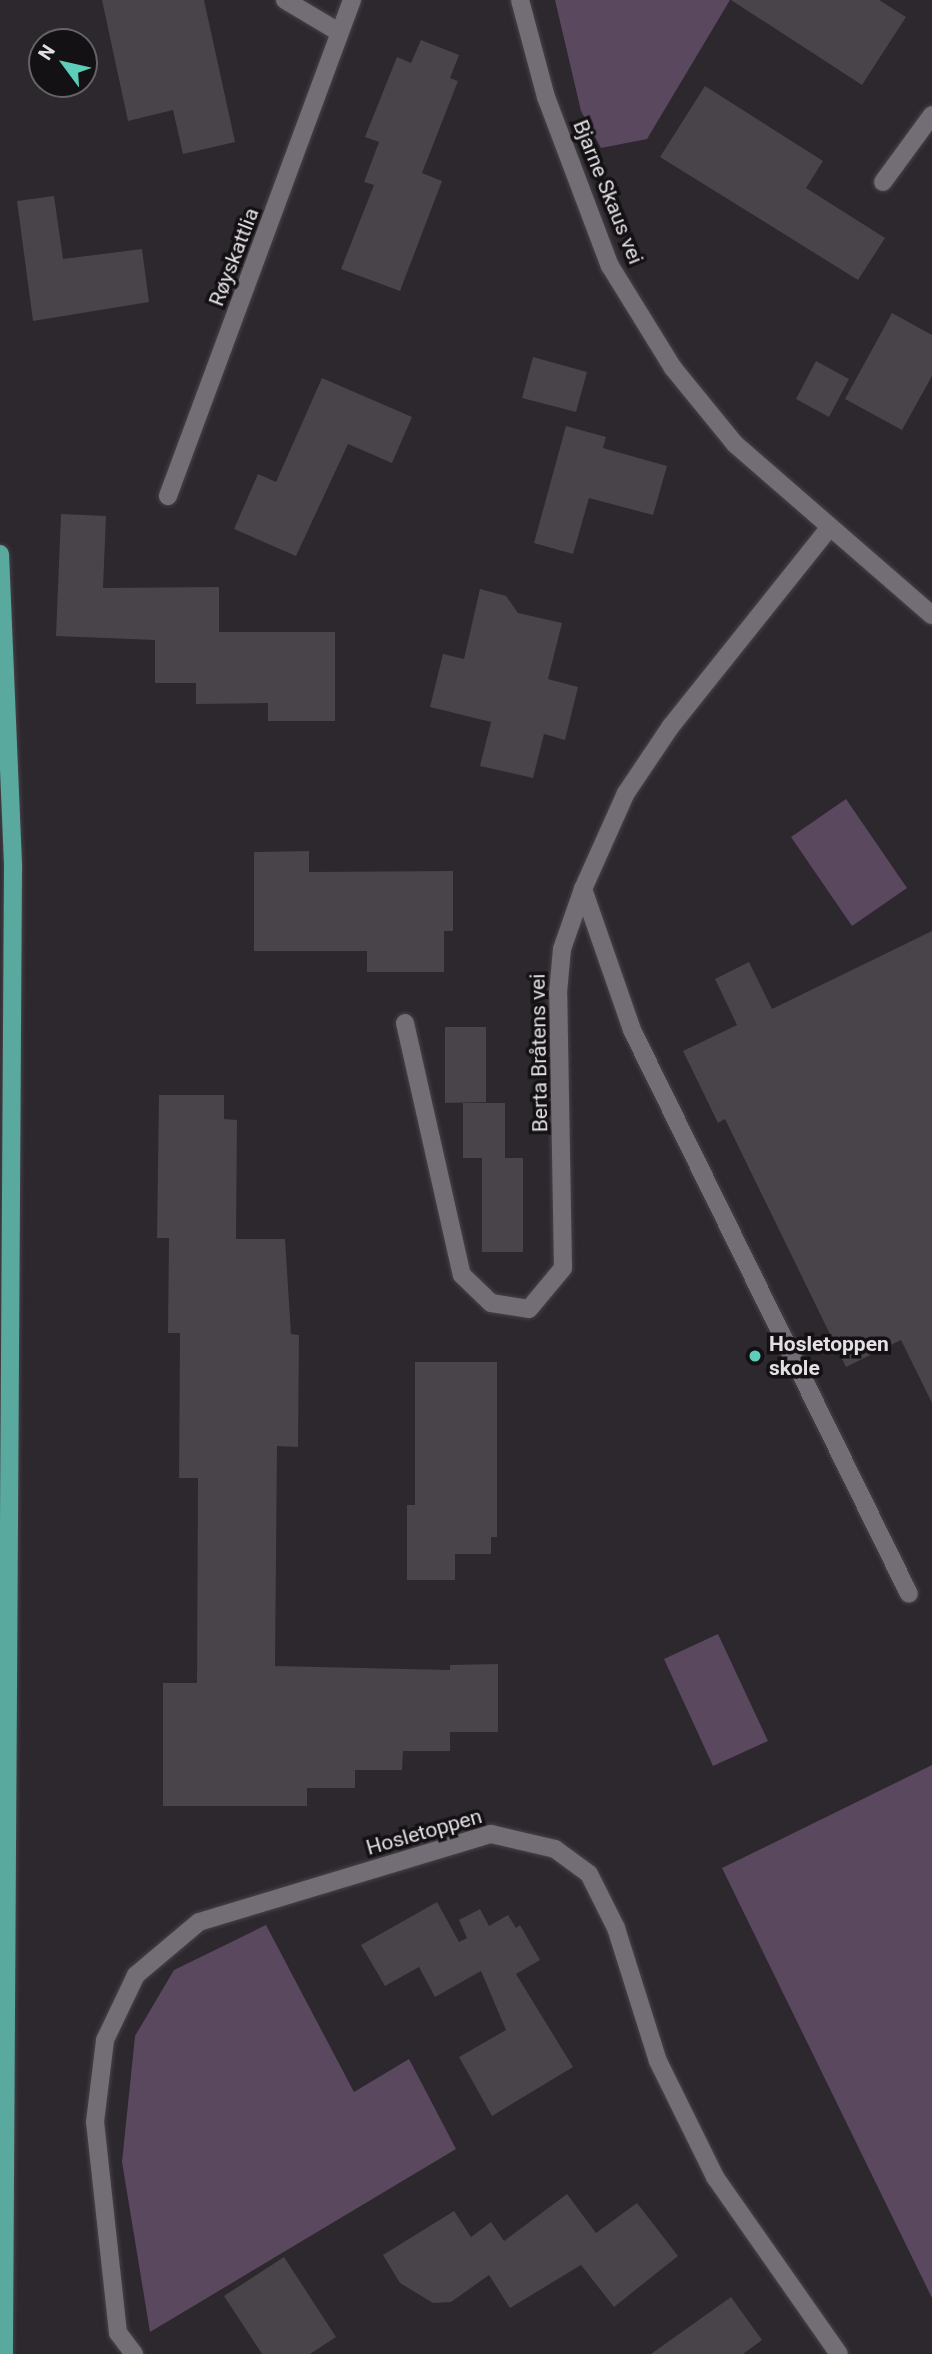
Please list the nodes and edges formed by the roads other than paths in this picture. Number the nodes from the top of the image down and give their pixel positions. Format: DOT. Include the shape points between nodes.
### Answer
graph roads {
  1 [pos="285,0"];
  2 [pos="352,0"];
  3 [pos="520,0"];
  4 [pos="339,32"];
  5 [pos="932,115"];
  6 [pos="883,181"];
  7 [pos="168,496"];
  8 [pos="828,529"];
  9 [pos="0,554"];
  10 [pos="932,615"];
  11 [pos="583,889"];
  12 [pos="405,1023"];
  13 [pos="909,1594"];
  14 [pos="4,2354"];
  15 [pos="134,2354"];
  16 [pos="839,2354"];
  1 -- 4 [label="street"];
  2 -- 4 [label="street, Røyskattlia"];
  3 -- 8 [label="street, Bjarne Skaus vei" via="546,97 610,266 673,368 735,444"];
  4 -- 7 [label="street, Røyskattlia"];
  5 -- 6 [label="street"];
  8 -- 10 [label="street, Bjarne Skaus vei"];
  8 -- 11 [label="street, Berta Bråtens vei" via="671,726 626,793"];
  9 -- 14 [label="main road" via="13,868"];
  11 -- 12 [label="street, Berta Bråtens vei" via="562,949 558,993 563,1268 529,1309 491,1303 463,1275"];
  11 -- 13 [label="street" via="632,1030"];
  15 -- 16 [label="street, Hosletoppen" via="118,2333 95,2122 105,2040 136,1975 199,1922 491,1834 555,1849 589,1874 616,1928 658,2061 715,2177"];
}
